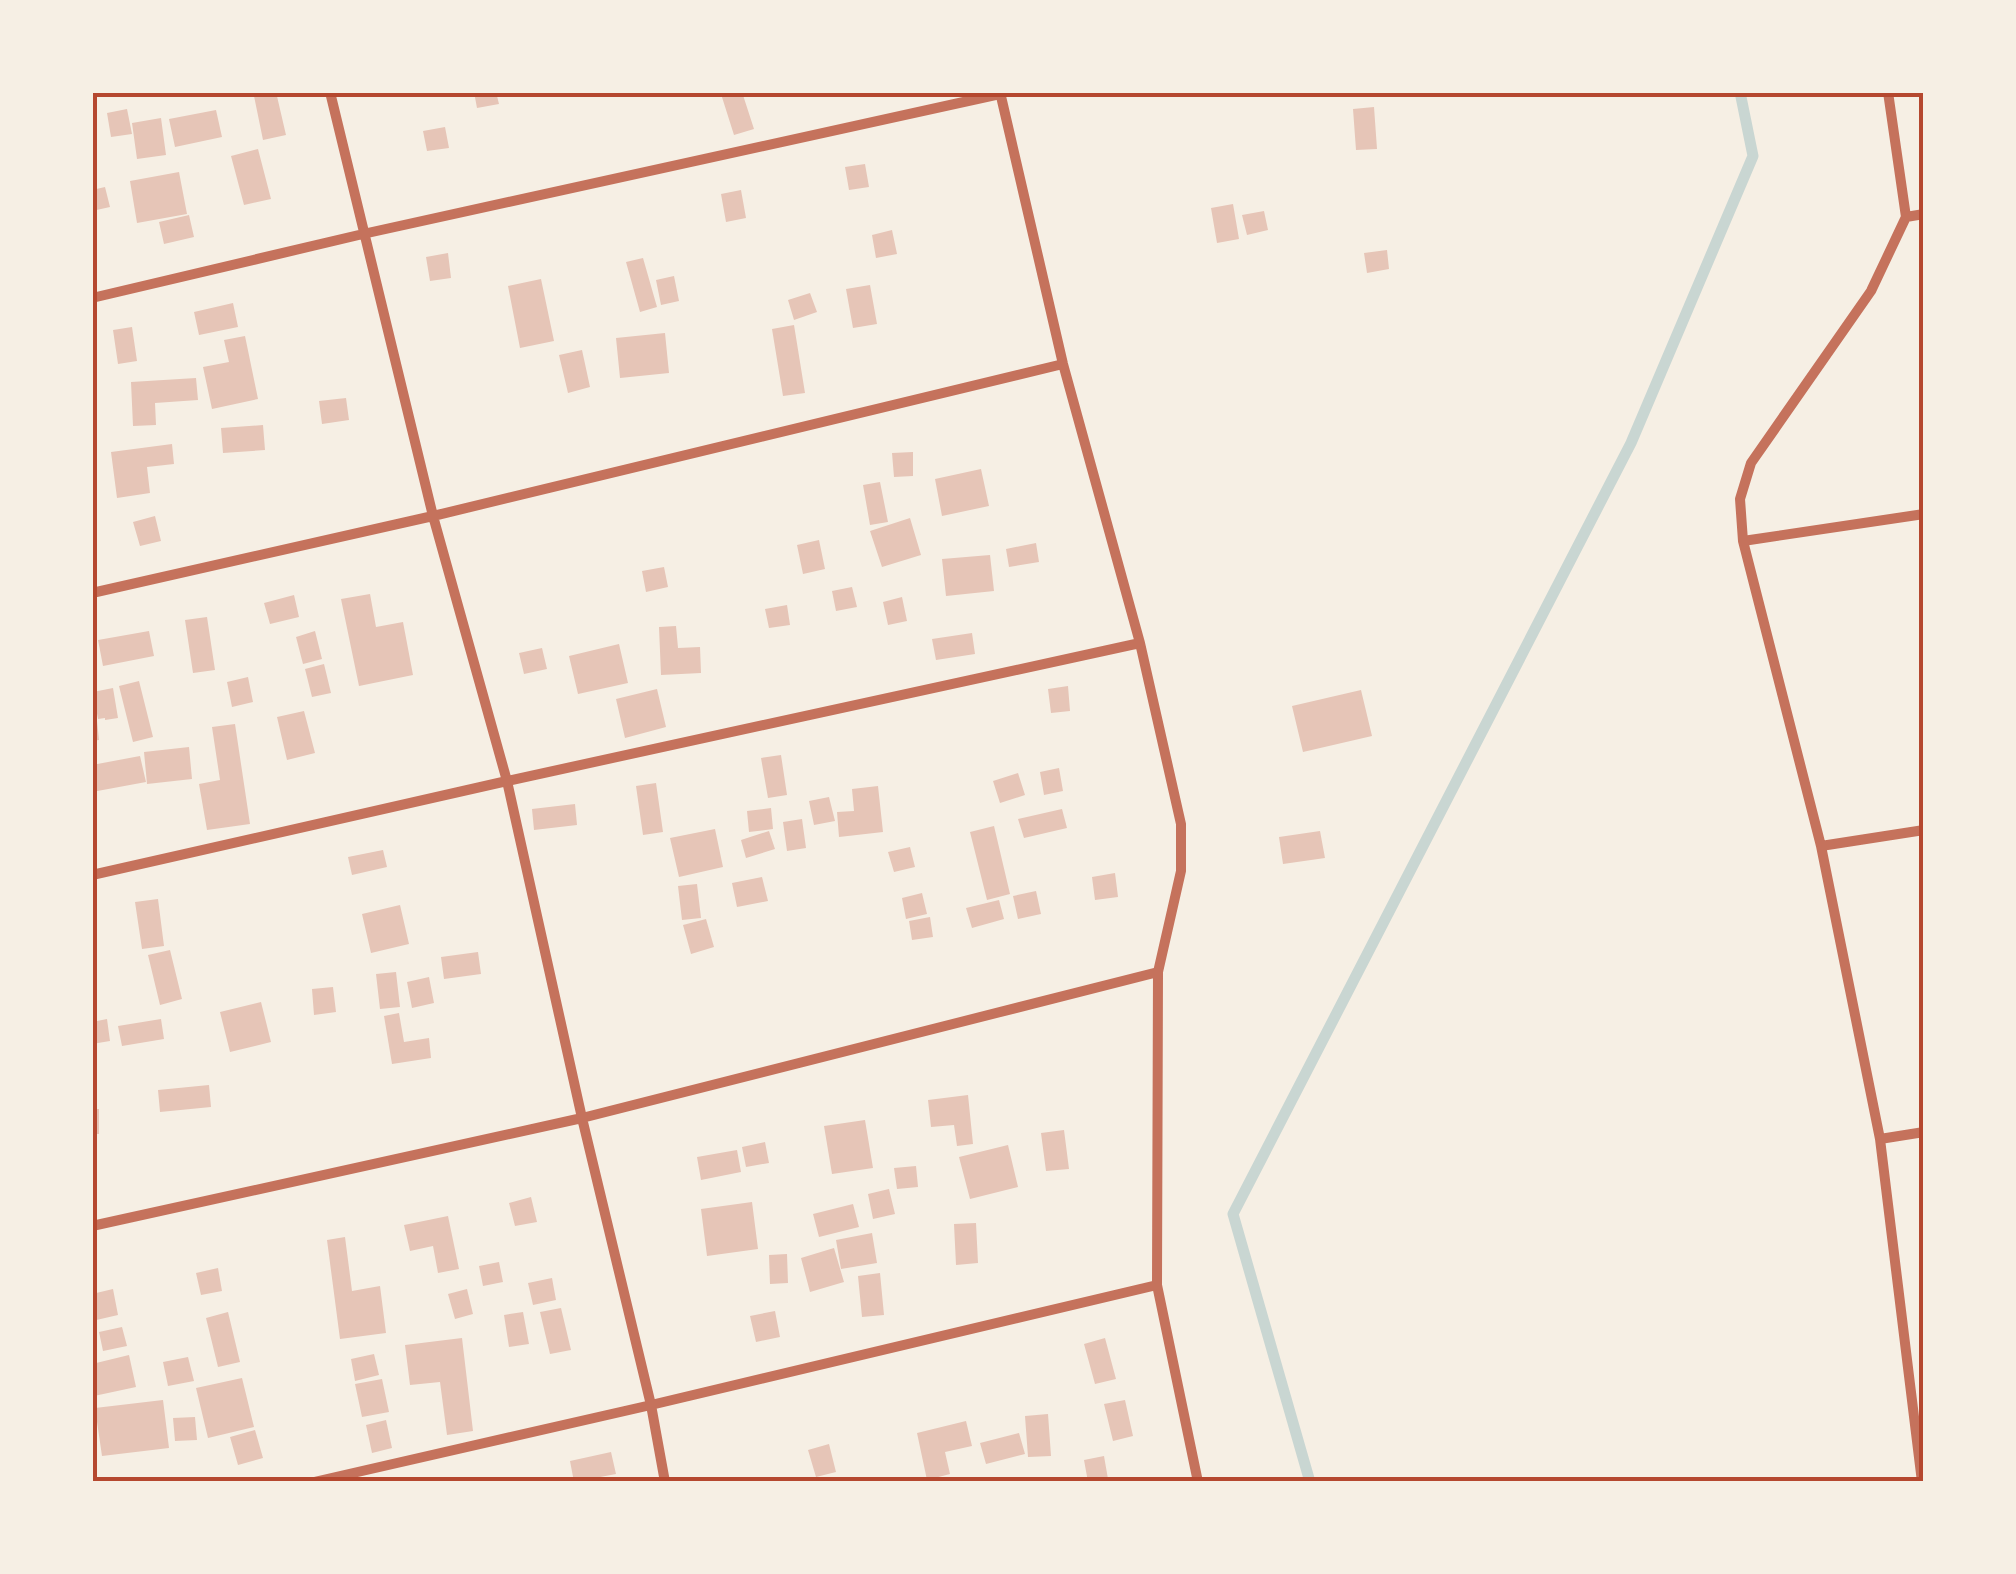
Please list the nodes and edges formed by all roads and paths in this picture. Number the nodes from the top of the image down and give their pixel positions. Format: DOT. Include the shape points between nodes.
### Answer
graph roads {
  1 [pos="330,92"];
  2 [pos="1888,92"];
  3 [pos="1000,93"];
  4 [pos="1924,214"];
  5 [pos="1906,217"];
  6 [pos="363,234"];
  7 [pos="92,298"];
  8 [pos="1064,364"];
  9 [pos="1924,514"];
  10 [pos="433,516"];
  11 [pos="1743,540"];
  12 [pos="92,594"];
  13 [pos="1140,643"];
  14 [pos="506,780"];
  15 [pos="1924,830"];
  16 [pos="1821,846"];
  17 [pos="92,876"];
  18 [pos="1158,972"];
  19 [pos="582,1118"];
  20 [pos="1924,1132"];
  21 [pos="1880,1139"];
  22 [pos="92,1226"];
  23 [pos="1157,1285"];
  24 [pos="651,1405"];
  25 [pos="1919,1425"];
  26 [pos="314,1482"];
  27 [pos="665,1482"];
  28 [pos="1198,1482"];
  29 [pos="1922,1482"];
  1 -- 6 [label="street"];
  2 -- 5 [label="street"];
  3 -- 6 [label="street"];
  3 -- 8 [label="street"];
  4 -- 5 [label="street"];
  5 -- 11 [label="street" via="1871,290 1751,463 1740,499"];
  6 -- 7 [label="street"];
  6 -- 10 [label="street"];
  8 -- 10 [label="street"];
  8 -- 13 [label="street"];
  9 -- 11 [label="street"];
  10 -- 12 [label="street"];
  10 -- 14 [label="street"];
  11 -- 16 [label="street"];
  13 -- 14 [label="street"];
  13 -- 18 [label="street" via="1181,824 1181,871"];
  14 -- 17 [label="street"];
  14 -- 19 [label="street"];
  15 -- 16 [label="street"];
  16 -- 21 [label="street"];
  18 -- 19 [label="street"];
  18 -- 23 [label="street"];
  19 -- 22 [label="street"];
  19 -- 24 [label="street"];
  20 -- 21 [label="street"];
  21 -- 25 [label="street"];
  23 -- 24 [label="street"];
  23 -- 28 [label="street"];
  24 -- 26 [label="street"];
  24 -- 27 [label="street"];
  25 -- 29 [label="street"];
}
